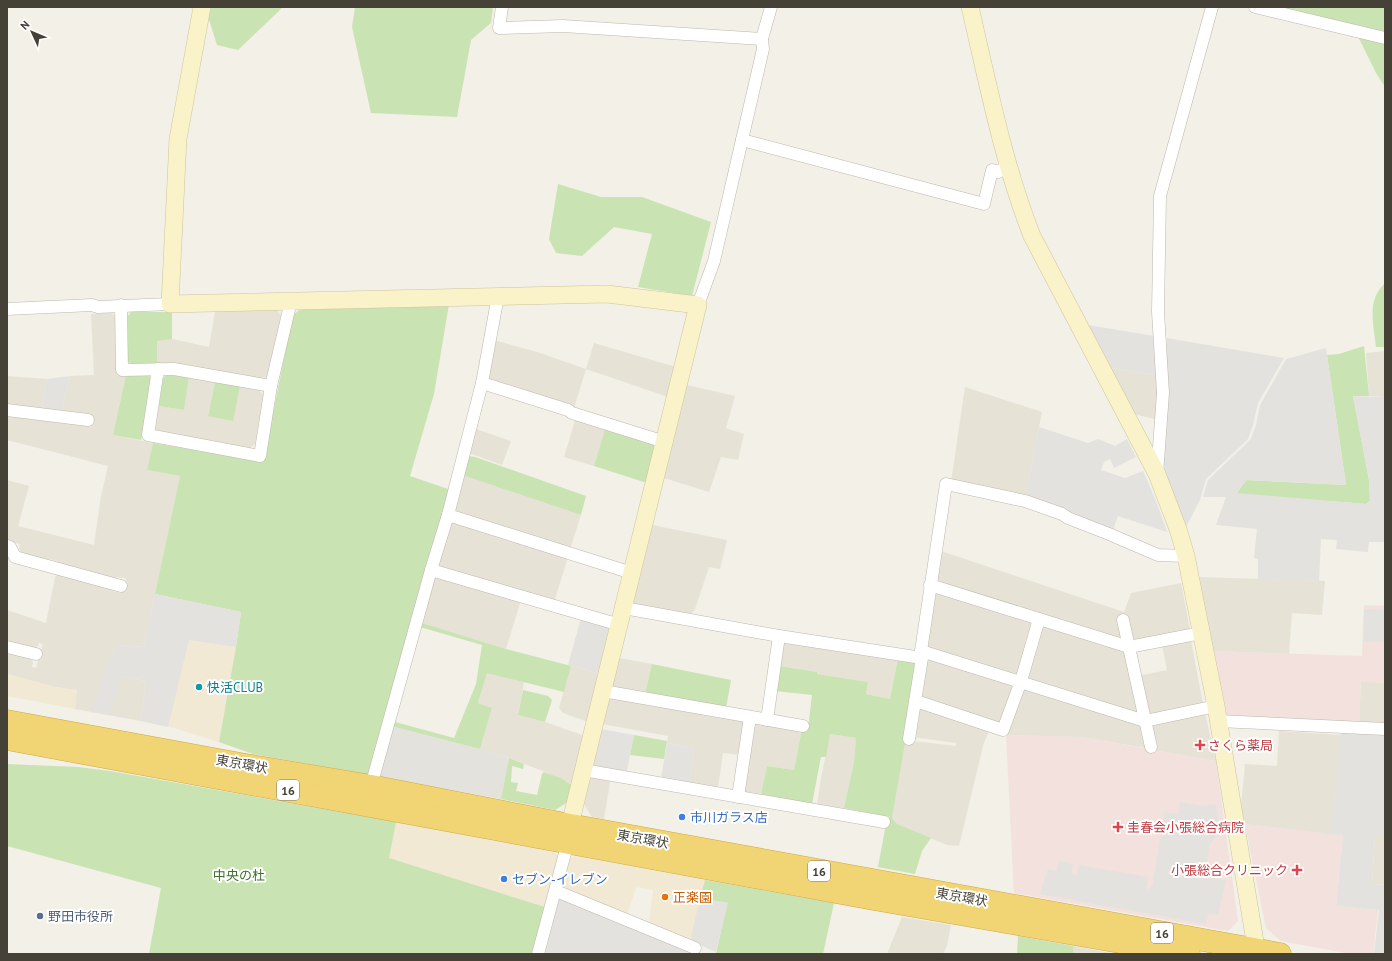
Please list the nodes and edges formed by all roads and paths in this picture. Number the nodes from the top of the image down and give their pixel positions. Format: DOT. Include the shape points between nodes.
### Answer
graph roads {
  1 [pos="202,7"];
  2 [pos="502,7"];
  3 [pos="771,7"];
  4 [pos="970,7"];
  5 [pos="1212,7"];
  6 [pos="1255,7"];
  7 [pos="1385,38"];
  8 [pos="762,39"];
  9 [pos="742,140"];
  10 [pos="1008,166"];
  11 [pos="498,296"];
  12 [pos="291,301"];
  13 [pos="170,304"];
  14 [pos="698,305"];
  15 [pos="120,306"];
  16 [pos="8,312"];
  17 [pos="158,370"];
  18 [pos="482,383"];
  19 [pos="271,386"];
  20 [pos="7,410"];
  21 [pos="88,420"];
  22 [pos="665,442"];
  23 [pos="1157,474"];
  24 [pos="448,515"];
  25 [pos="7,546"];
  26 [pos="1186,556"];
  27 [pos="431,570"];
  28 [pos="632,573"];
  29 [pos="930,585"];
  30 [pos="121,586"];
  31 [pos="624,608"];
  32 [pos="1039,619"];
  33 [pos="1124,620"];
  34 [pos="620,625"];
  35 [pos="1201,633"];
  36 [pos="780,636"];
  37 [pos="7,647"];
  38 [pos="1129,647"];
  39 [pos="36,654"];
  40 [pos="921,654"];
  41 [pos="1021,681"];
  42 [pos="603,691"];
  43 [pos="916,701"];
  44 [pos="7,709"];
  45 [pos="1217,713"];
  46 [pos="750,717"];
  47 [pos="767,720"];
  48 [pos="7,721"];
  49 [pos="1145,721"];
  50 [pos="803,726"];
  51 [pos="1385,729"];
  52 [pos="909,738"];
  53 [pos="7,739"];
  54 [pos="1151,747"];
  55 [pos="7,750"];
  56 [pos="105,757"];
  57 [pos="246,765"];
  58 [pos="583,770"];
  59 [pos="371,786"];
  60 [pos="738,797"];
  61 [pos="884,822"];
  62 [pos="569,833"];
  63 [pos="556,891"];
  64 [pos="695,948"];
  65 [pos="1257,952"];
  66 [pos="538,954"];
  67 [pos="1189,954"];
  68 [pos="1280,954"];
  1 -- 13 [label="street" via="178,139"];
  2 -- 8 [label="street" via="499,28 563,26"];
  3 -- 8 [label="street"];
  4 -- 10 [label="street"];
  5 -- 23 [label="street" via="1160,196 1158,312 1163,393"];
  6 -- 7 [label="street"];
  8 -- 9 [label="street" via="763,48"];
  9 -- 10 [label="street" via="984,204 992,170 998,172"];
  9 -- 14 [label="street" via="714,261"];
  10 -- 23 [label="street" via="1032,236"];
  11 -- 12 [label="street"];
  11 -- 14 [label="street" via="608,294"];
  11 -- 18 [label="street"];
  12 -- 13 [label="street"];
  12 -- 19 [label="street"];
  13 -- 15 [label="street"];
  14 -- 22 [label="street"];
  15 -- 16 [label="street" via="92,305"];
  15 -- 17 [label="street" via="122,370"];
  17 -- 19 [label="street" via="174,369"];
  17 -- 19 [label="street" via="148,435 260,456"];
  18 -- 22 [label="street"];
  18 -- 24 [label="street"];
  20 -- 21 [label="street"];
  22 -- 28 [label="street"];
  23 -- 26 [label="street"];
  24 -- 27 [label="street"];
  24 -- 28 [label="street"];
  25 -- 30 [label="street" via="15,557"];
  26 -- 29 [label="street" via="1158,555 1025,501 946,484"];
  26 -- 35 [label="street"];
  27 -- 34 [label="street"];
  27 -- 59 [label="street"];
  28 -- 31 [label="street"];
  29 -- 32 [label="street"];
  29 -- 40 [label="street"];
  31 -- 34 [label="street"];
  31 -- 36 [label="street"];
  32 -- 38 [label="street"];
  32 -- 41 [label="street"];
  33 -- 38 [label="street"];
  34 -- 42 [label="street"];
  35 -- 38 [label="street"];
  35 -- 45 [label="street"];
  36 -- 40 [label="street"];
  36 -- 47 [label="street"];
  37 -- 39 [label="street"];
  38 -- 49 [label="street"];
  40 -- 41 [label="street"];
  40 -- 43 [label="street"];
  41 -- 43 [label="street" via="1003,730"];
  41 -- 49 [label="street"];
  42 -- 46 [label="street"];
  42 -- 58 [label="street"];
  43 -- 52 [label="street"];
  44 -- 57 [label="highway, 16" via="152,737"];
  45 -- 49 [label="street"];
  45 -- 51 [label="street"];
  45 -- 65 [label="street"];
  46 -- 47 [label="street"];
  46 -- 60 [label="street"];
  47 -- 50 [label="street"];
  48 -- 57 [label="highway, 東京環状 / 16"];
  49 -- 54 [label="street"];
  53 -- 56 [label="highway, 東京環状 / 16"];
  55 -- 56 [label="highway, 16"];
  56 -- 62 [label="highway, 東京環状 / 16"];
  57 -- 59 [label="highway, 東京環状 / 16"];
  58 -- 60 [label="street"];
  58 -- 62 [label="street"];
  59 -- 62 [label="highway, 東京環状 / 16"];
  60 -- 61 [label="street"];
  62 -- 63 [label="street"];
  62 -- 65 [label="highway, 東京環状 / 16"];
  62 -- 67 [label="highway, 東京環状 / 16" via="868,898"];
  63 -- 64 [label="street"];
  63 -- 66 [label="street"];
  65 -- 68 [label="highway, 東京環状 / 16"];
}
